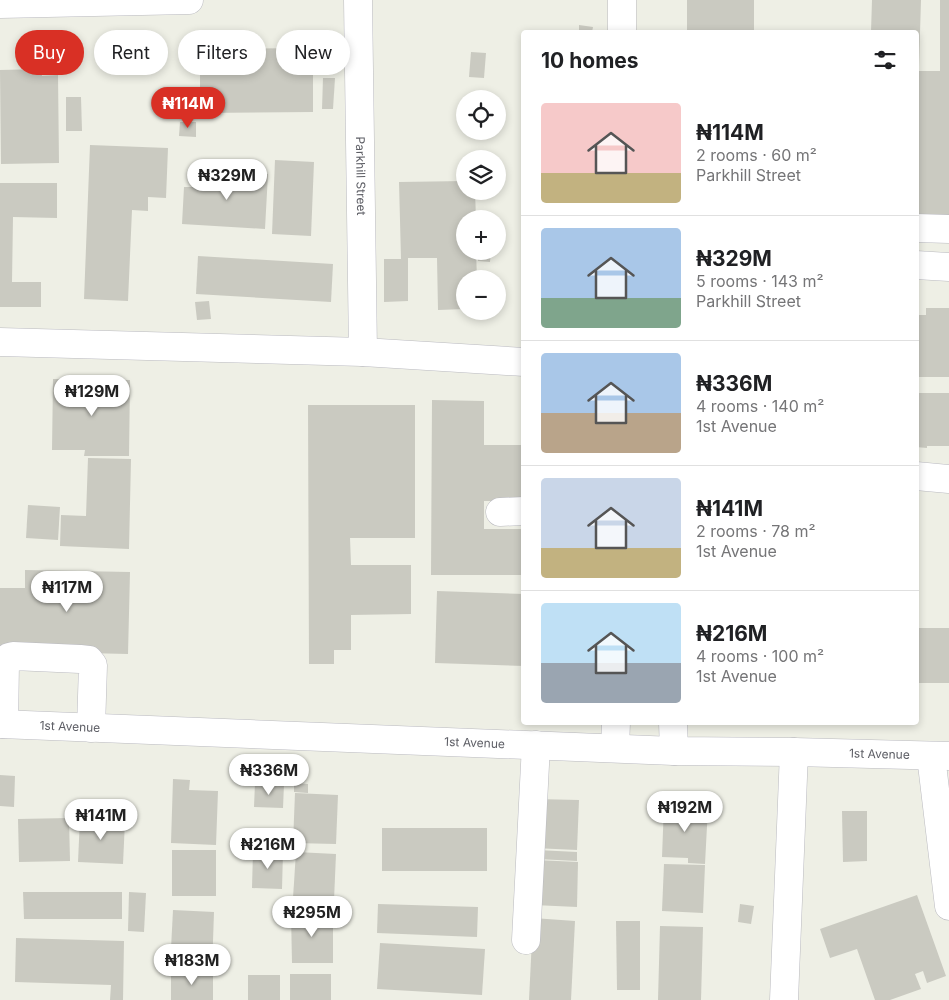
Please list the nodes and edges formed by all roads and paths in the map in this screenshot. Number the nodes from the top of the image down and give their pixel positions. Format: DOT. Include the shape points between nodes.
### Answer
graph roads {
  1 [pos="161,0"];
  2 [pos="189,0"];
  3 [pos="358,0"];
  4 [pos="622,0"];
  5 [pos="0,4"];
  6 [pos="622,30"];
  7 [pos="919,228"];
  8 [pos="949,229"];
  9 [pos="919,265"];
  10 [pos="949,267"];
  11 [pos="0,342"];
  12 [pos="363,352"];
  13 [pos="521,362"];
  14 [pos="919,476"];
  15 [pos="949,479"];
  16 [pos="2,724"];
  17 [pos="672,725"];
  18 [pos="92,728"];
  19 [pos="616,735"];
  20 [pos="536,745"];
  21 [pos="674,751"];
  22 [pos="794,752"];
  23 [pos="940,756"];
  24 [pos="949,906"];
  25 [pos="526,940"];
  26 [pos="784,1000"];
  1 -- 2 [label="street"];
  1 -- 5 [label="street"];
  3 -- 12 [label="street, Parkhill Street"];
  4 -- 6 [label="street"];
  7 -- 8 [label="street"];
  9 -- 10 [label="street"];
  11 -- 12 [label="street"];
  12 -- 13 [label="street"];
  14 -- 15 [label="street"];
  16 -- 18 [label="street, 1st Avenue"];
  16 -- 18 [label="street" via="5,663 9,657 23,656 89,660 93,666"];
  17 -- 21 [label="street"];
  18 -- 20 [label="street, 1st Avenue"];
  19 -- 20 [label="street, 1st Avenue"];
  19 -- 21 [label="street, 1st Avenue"];
  20 -- 25 [label="street"];
  21 -- 22 [label="street, 1st Avenue"];
  22 -- 23 [label="street, 1st Avenue"];
  22 -- 26 [label="street"];
  23 -- 24 [label="street"];
}
